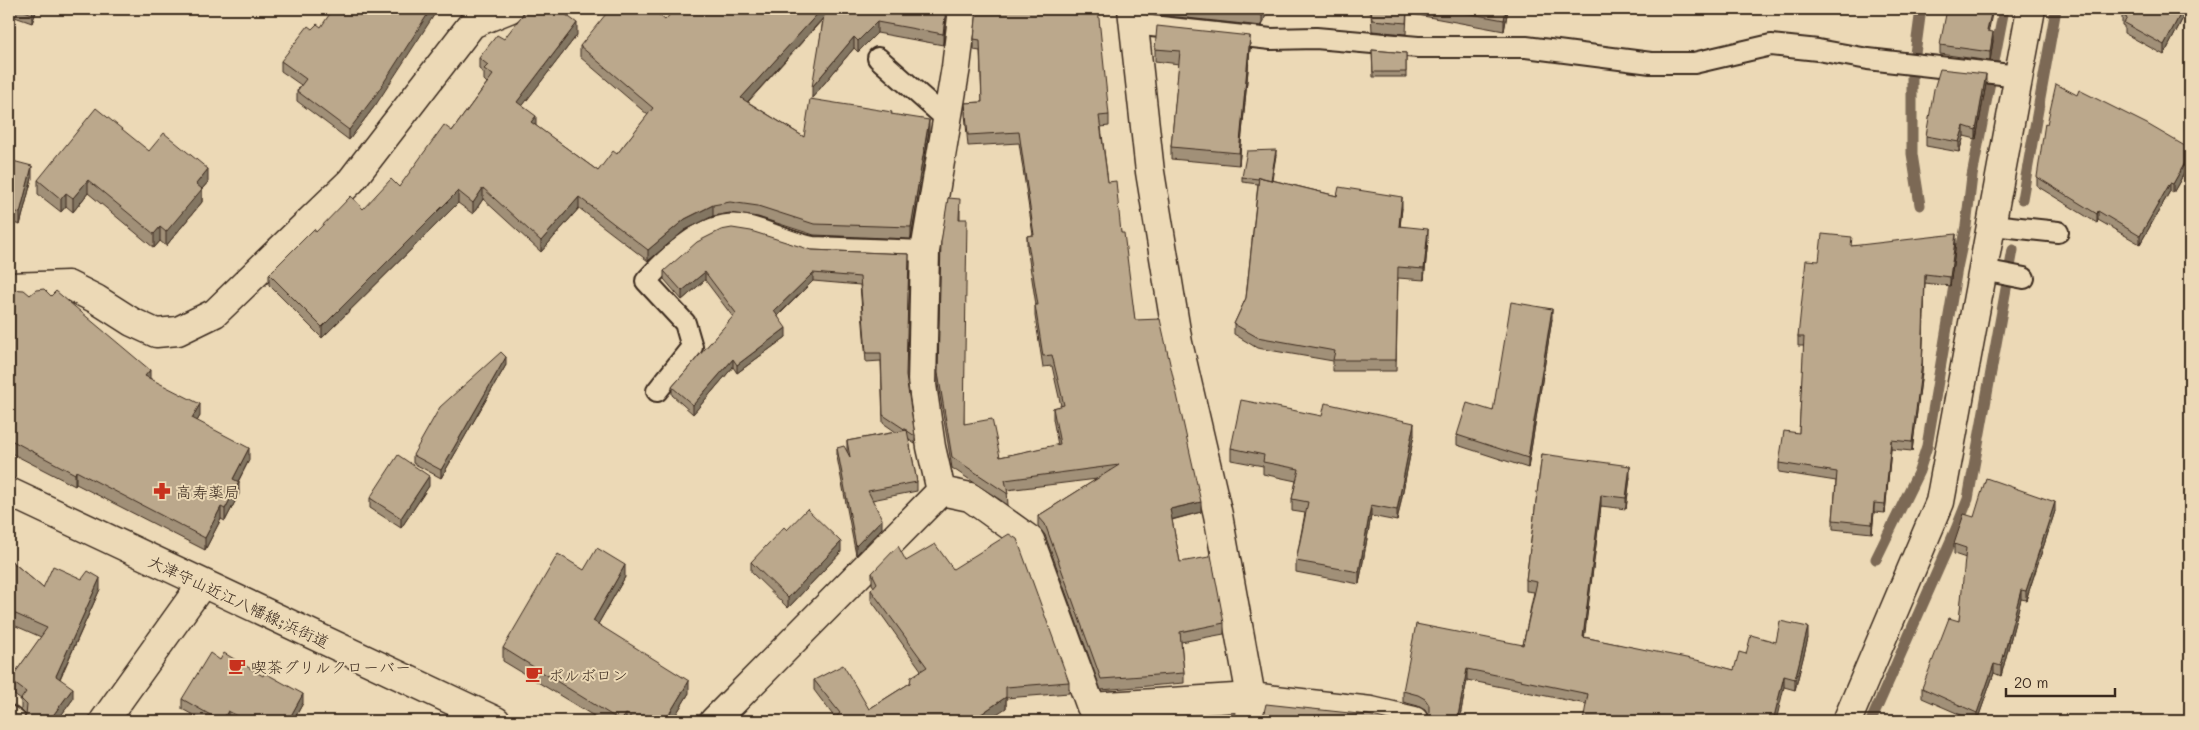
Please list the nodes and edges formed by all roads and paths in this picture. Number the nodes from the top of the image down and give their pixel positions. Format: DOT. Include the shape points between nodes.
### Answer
graph roads {
  1 [pos="508,9"];
  2 [pos="963,9"];
  3 [pos="2031,9"];
  4 [pos="1132,16"];
  5 [pos="878,58"];
  6 [pos="2013,76"];
  7 [pos="948,120"];
  8 [pos="1992,224"];
  9 [pos="2058,232"];
  10 [pos="926,251"];
  11 [pos="1988,271"];
  12 [pos="2024,278"];
  13 [pos="9,287"];
  14 [pos="657,391"];
  15 [pos="941,491"];
  16 [pos="9,492"];
  17 [pos="202,584"];
  18 [pos="1250,709"];
  19 [pos="1089,714"];
  20 [pos="9,716"];
  21 [pos="16,721"];
  22 [pos="104,721"];
  23 [pos="496,721"];
  24 [pos="714,721"];
  25 [pos="1414,721"];
  26 [pos="1847,721"];
  1 -- 13 [label="street" via="472,24 351,181 215,313 178,331 156,333 68,285"];
  2 -- 7 [label="street"];
  3 -- 6 [label="street"];
  4 -- 6 [label="lane" via="1271,39 1316,38 1418,47 1526,47 1651,63 1694,63 1772,45"];
  4 -- 18 [label="street" via="1150,172 1178,343 1218,515"];
  5 -- 7 [label="lane"];
  6 -- 8 [label="street"];
  7 -- 10 [label="street"];
  8 -- 9 [label="lane"];
  8 -- 11 [label="street"];
  10 -- 14 [label="lane" via="813,247 746,226 728,224 710,228 665,259 646,281 685,323 692,348"];
  10 -- 15 [label="street" via="922,385"];
  11 -- 12 [label="lane"];
  11 -- 26 [label="street" via="1940,502"];
  15 -- 19 [label="street" via="970,497 1030,540"];
  15 -- 24 [label="street"];
  16 -- 17 [label="street, 大津守山近江八幡線;浜街道"];
  17 -- 22 [label="street"];
  17 -- 23 [label="street, 大津守山近江八幡線;浜街道"];
  18 -- 19 [label="street"];
  18 -- 25 [label="street" via="1371,711"];
  20 -- 21 [label="lane"];
}
